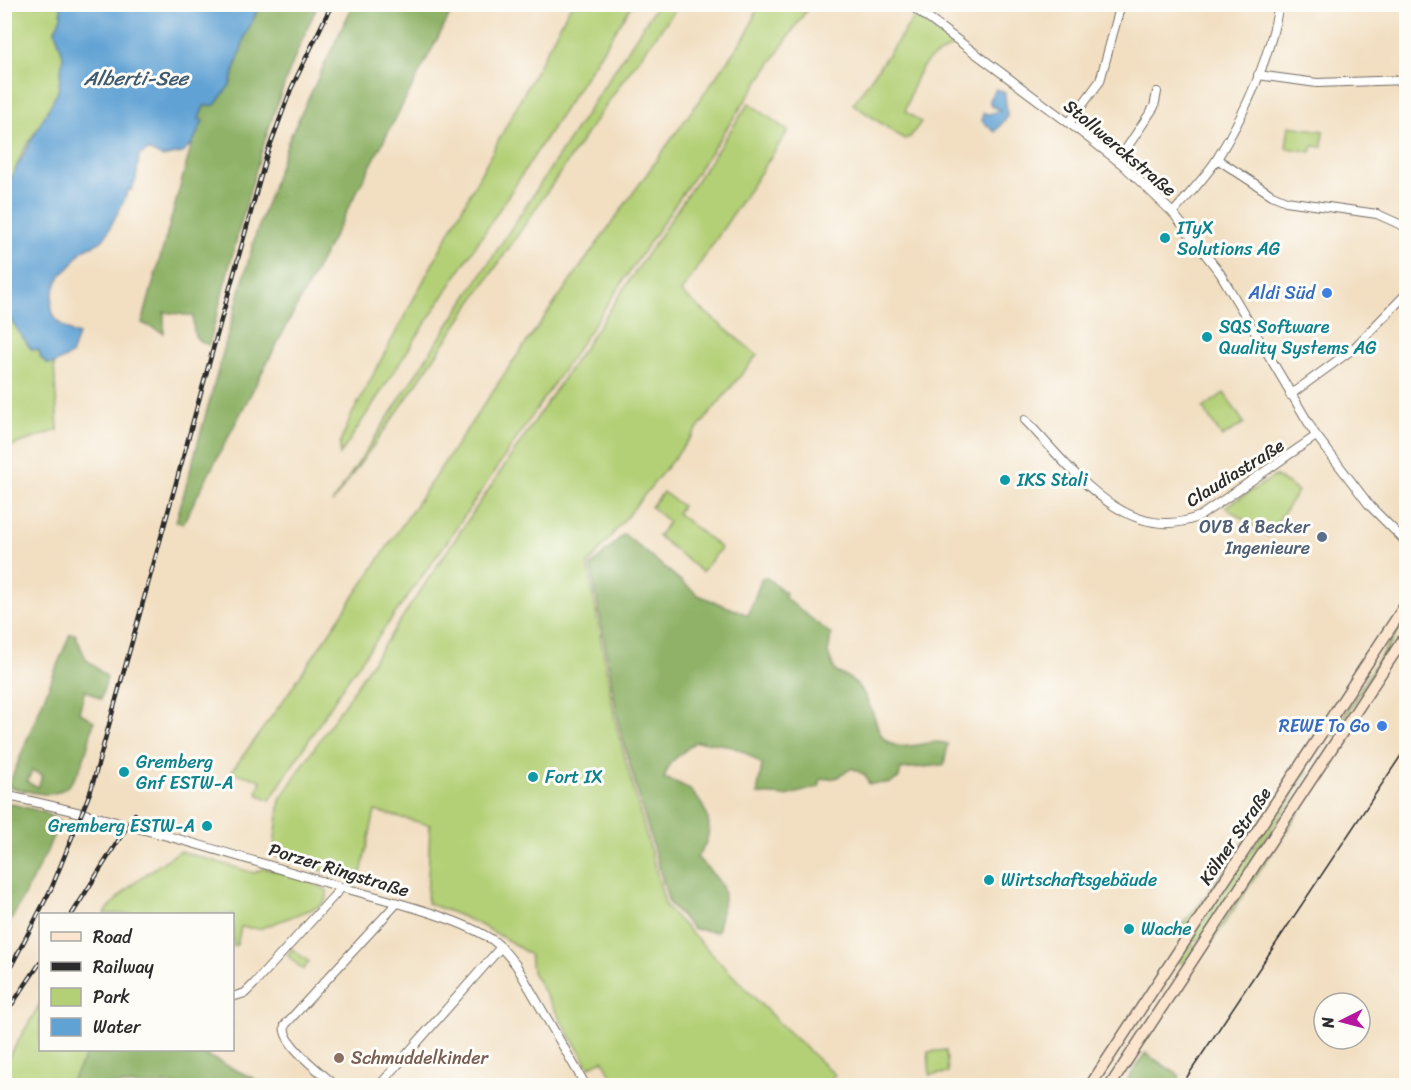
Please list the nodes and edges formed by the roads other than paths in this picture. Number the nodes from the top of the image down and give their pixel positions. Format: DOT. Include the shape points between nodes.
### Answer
graph roads {
  1 [pos="909,4"];
  2 [pos="1121,4"];
  3 [pos="1279,4"];
  4 [pos="1258,75"];
  5 [pos="1407,80"];
  6 [pos="1157,92"];
  7 [pos="1069,123"];
  8 [pos="1217,159"];
  9 [pos="1118,161"];
  10 [pos="1173,213"];
  11 [pos="1407,227"];
  12 [pos="1407,294"];
  13 [pos="1290,395"];
  14 [pos="1025,420"];
  15 [pos="1316,436"];
  16 [pos="1395,530"];
  17 [pos="1407,535"];
  18 [pos="1407,542"];
  19 [pos="1407,604"];
  20 [pos="1407,635"];
  21 [pos="1312,751"];
  22 [pos="1325,759"];
  23 [pos="4,795"];
  24 [pos="342,887"];
  25 [pos="397,903"];
  26 [pos="501,947"];
  27 [pos="234,996"];
  28 [pos="336,1086"];
  29 [pos="379,1086"];
  30 [pos="586,1086"];
  31 [pos="1090,1086"];
  32 [pos="1110,1086"];
  1 -- 7 [label="street, Stollwerckstraße"];
  2 -- 7 [label="street" via="1100,81"];
  3 -- 4 [label="street"];
  4 -- 5 [label="street" via="1317,82"];
  4 -- 8 [label="street"];
  6 -- 9 [label="street" via="1154,107"];
  7 -- 9 [label="street, Stollwerckstraße"];
  8 -- 10 [label="street"];
  8 -- 11 [label="street" via="1286,201 1377,214"];
  9 -- 10 [label="street, Stollwerckstraße"];
  10 -- 13 [label="street, Stollwerckstraße" via="1220,273"];
  12 -- 13 [label="street" via="1353,349"];
  13 -- 15 [label="street, Stollwerckstraße"];
  14 -- 15 [label="street, Claudiastraße" via="1111,504 1138,520 1156,523 1200,516"];
  15 -- 16 [label="street, Stollwerckstraße" via="1370,506"];
  16 -- 17 [label="street, Stollwerckstraße"];
  16 -- 18 [label="street, Stollwerckstraße"];
  19 -- 21 [label="main road, Kölner Straße"];
  20 -- 22 [label="main road, Kölner Straße"];
  21 -- 22 [label="main road"];
  21 -- 31 [label="main road, Kölner Straße"];
  22 -- 32 [label="main road, Kölner Straße"];
  23 -- 24 [label="street, Porzer Ringstraße" via="78,811"];
  24 -- 25 [label="street, Porzer Ringstraße"];
  24 -- 27 [label="street" via="245,993"];
  25 -- 26 [label="street, Porzer Ringstraße" via="479,933"];
  25 -- 28 [label="street" via="283,1031 288,1042"];
  26 -- 29 [label="street"];
  26 -- 30 [label="street, Porzer Ringstraße" via="516,965"];
}
